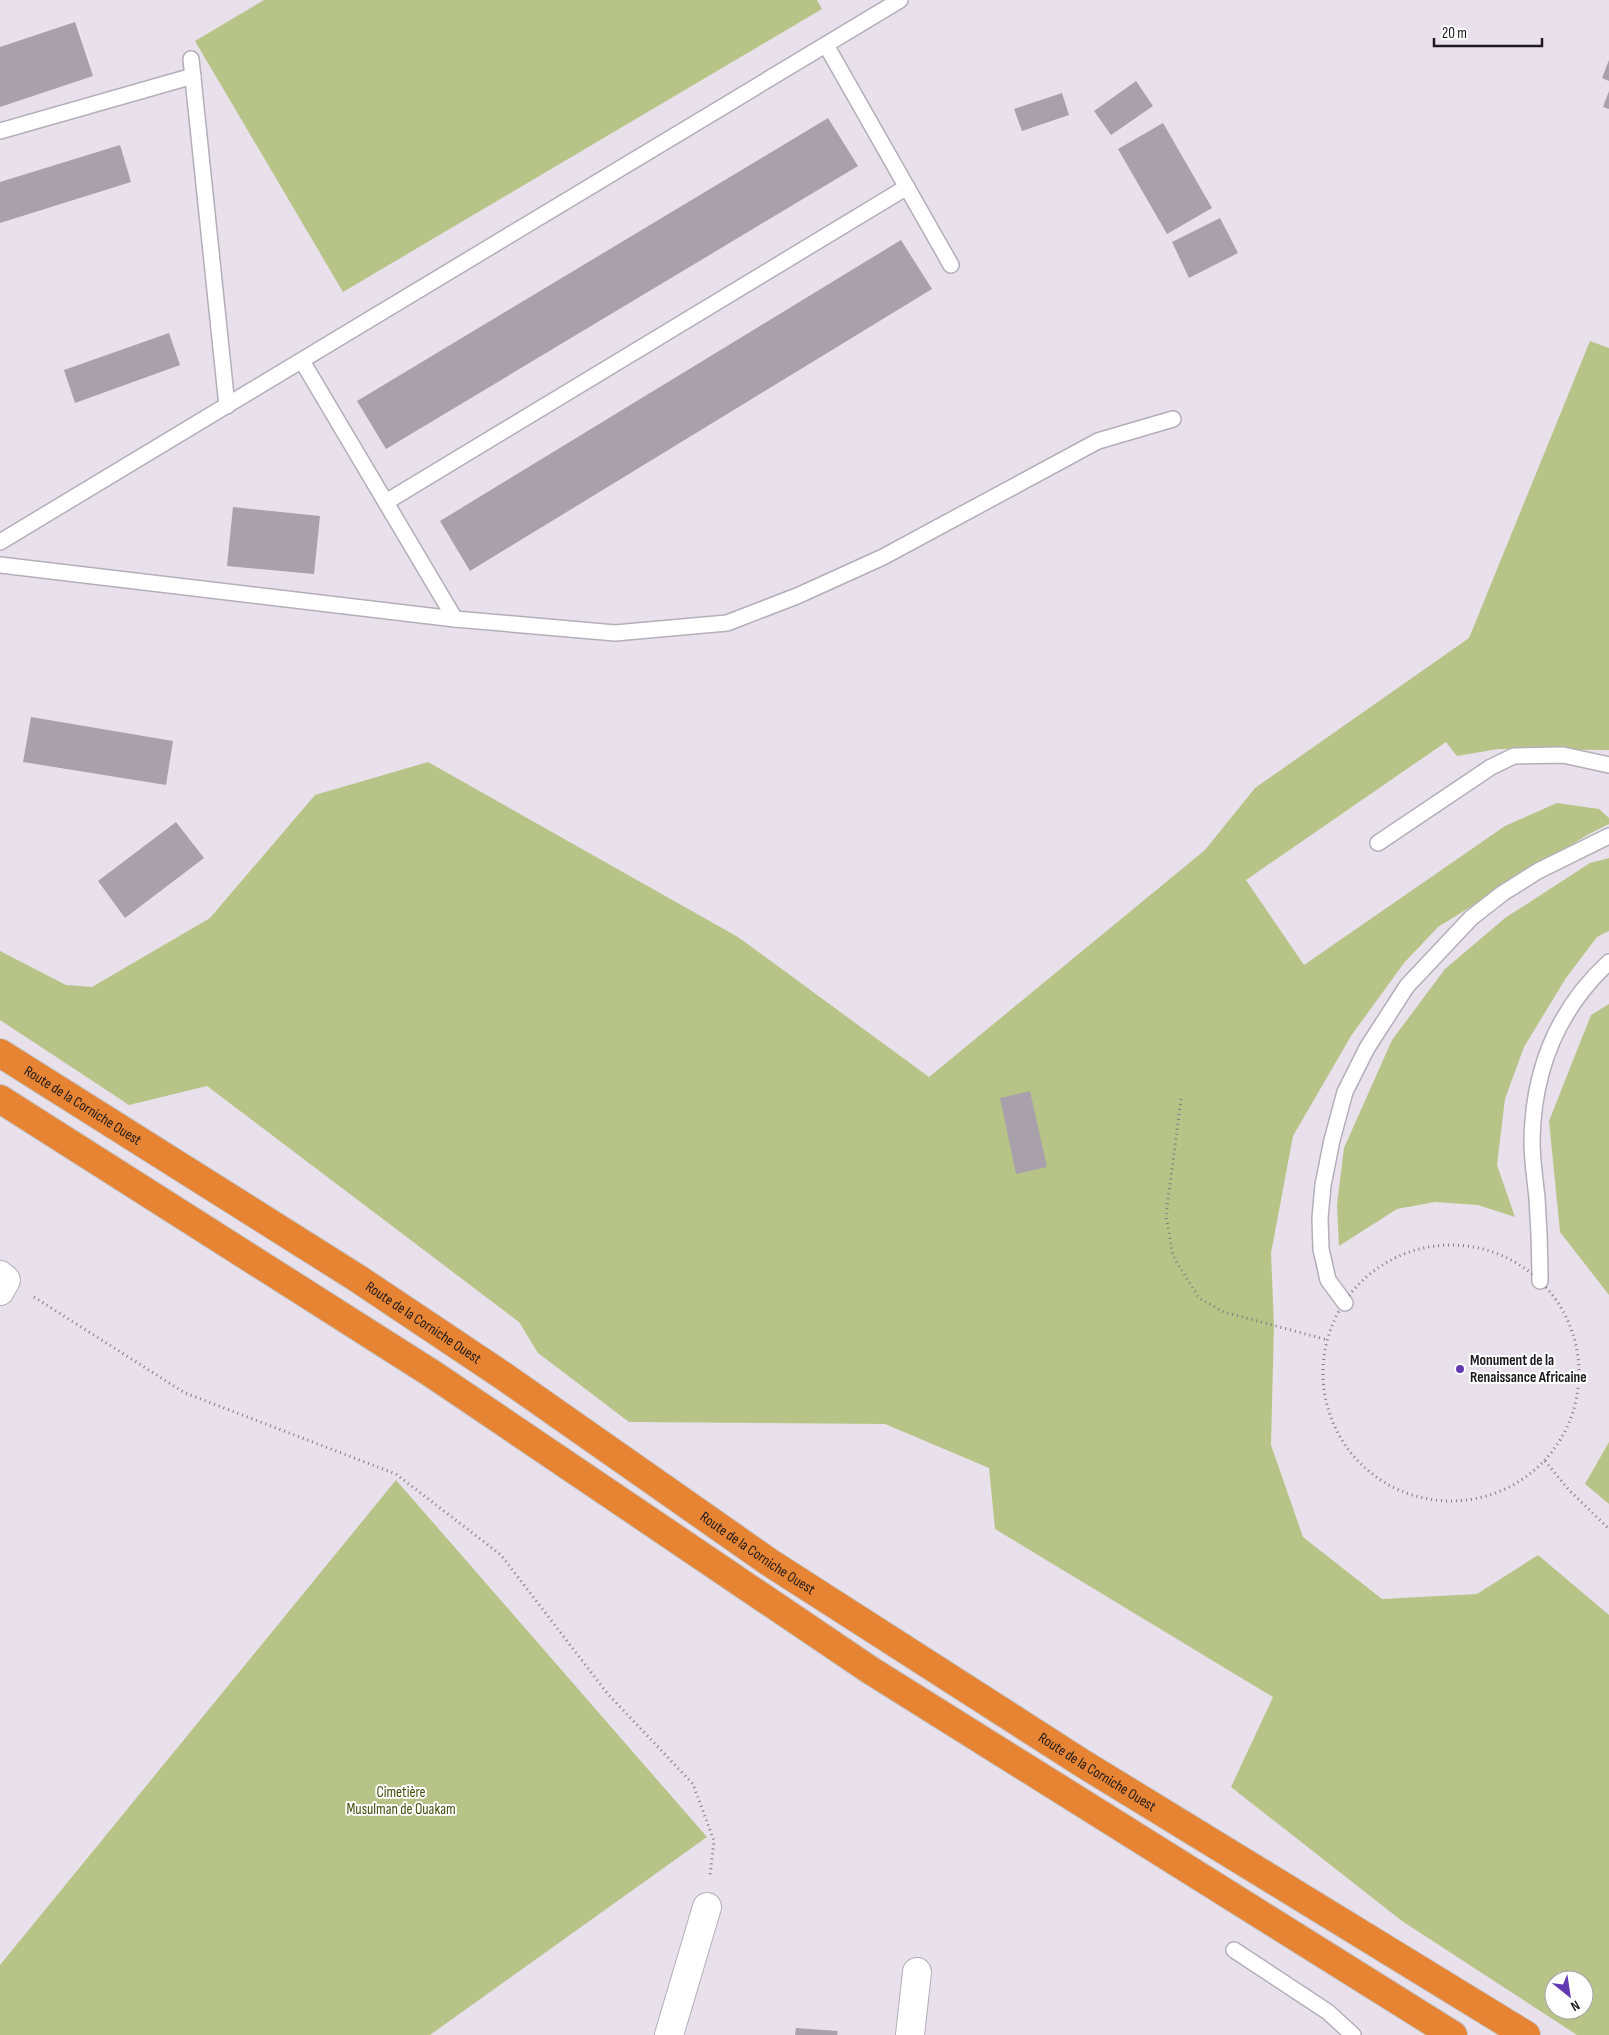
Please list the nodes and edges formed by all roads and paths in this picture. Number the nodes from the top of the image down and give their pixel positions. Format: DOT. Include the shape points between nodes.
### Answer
graph roads {
  1 [pos="900,0"];
  2 [pos="826,45"];
  3 [pos="191,59"];
  4 [pos="193,76"];
  5 [pos="0,131"];
  6 [pos="907,187"];
  7 [pos="951,265"];
  8 [pos="302,361"];
  9 [pos="226,406"];
  10 [pos="1172,419"];
  11 [pos="386,502"];
  12 [pos="0,542"];
  13 [pos="0,565"];
  14 [pos="455,619"];
  15 [pos="1609,765"];
  16 [pos="1609,836"];
  17 [pos="1378,843"];
  18 [pos="1609,962"];
  19 [pos="0,1053"];
  20 [pos="0,1098"];
  21 [pos="1181,1099"];
  22 [pos="1540,1281"];
  23 [pos="2,1282"];
  24 [pos="1345,1303"];
  25 [pos="1328,1340"];
  26 [pos="1546,1461"];
  27 [pos="1609,1529"];
  28 [pos="707,1907"];
  29 [pos="1234,1950"];
  30 [pos="917,1972"];
  31 [pos="669,2035"];
  32 [pos="910,2035"];
  33 [pos="1353,2035"];
  34 [pos="1453,2035"];
  35 [pos="1526,2035"];
  1 -- 2 [label="lane"];
  2 -- 6 [label="lane"];
  2 -- 8 [label="lane"];
  3 -- 4 [label="lane"];
  4 -- 5 [label="lane"];
  4 -- 9 [label="lane"];
  6 -- 7 [label="lane"];
  6 -- 11 [label="lane"];
  8 -- 9 [label="lane"];
  8 -- 11 [label="lane"];
  9 -- 12 [label="lane"];
  10 -- 14 [label="lane" via="1098,441 883,557 727,623 615,633"];
  11 -- 14 [label="lane"];
  13 -- 14 [label="lane"];
  15 -- 17 [label="lane" via="1563,755 1514,756 1491,767"];
  16 -- 24 [label="lane" via="1538,872 1471,918 1407,986 1367,1048 1345,1092 1323,1185 1320,1218 1321,1249 1328,1280"];
  18 -- 22 [label="lane" via="1571,1005 1541,1068 1532,1142 1540,1237"];
  19 -- 35 [label="highway, Route de la Corniche Ouest" via="357,1278 769,1562 1082,1763"];
  20 -- 34 [label="highway" via="459,1391 870,1670"];
  21 -- 25 [label="path" via="1166,1216 1173,1256 1199,1298 1224,1312"];
  22 -- 24 [label="path" via="1525,1266 1484,1248 1440,1245 1397,1257 1360,1282"];
  22 -- 26 [label="path" via="1557,1297 1576,1337 1581,1381 1570,1424"];
  23 -- 28 [label="path" via="185,1393 396,1474 501,1555 607,1693 693,1784 714,1841"];
  24 -- 25 [label="path" via="1336,1315"];
  25 -- 26 [label="path" via="1324,1354 1323,1395 1336,1434 1361,1466 1394,1490 1433,1501 1475,1500 1514,1487"];
  26 -- 27 [label="path" via="1568,1489"];
  28 -- 31 [label="street"];
  29 -- 33 [label="lane" via="1328,2012"];
  30 -- 32 [label="street"];
}
